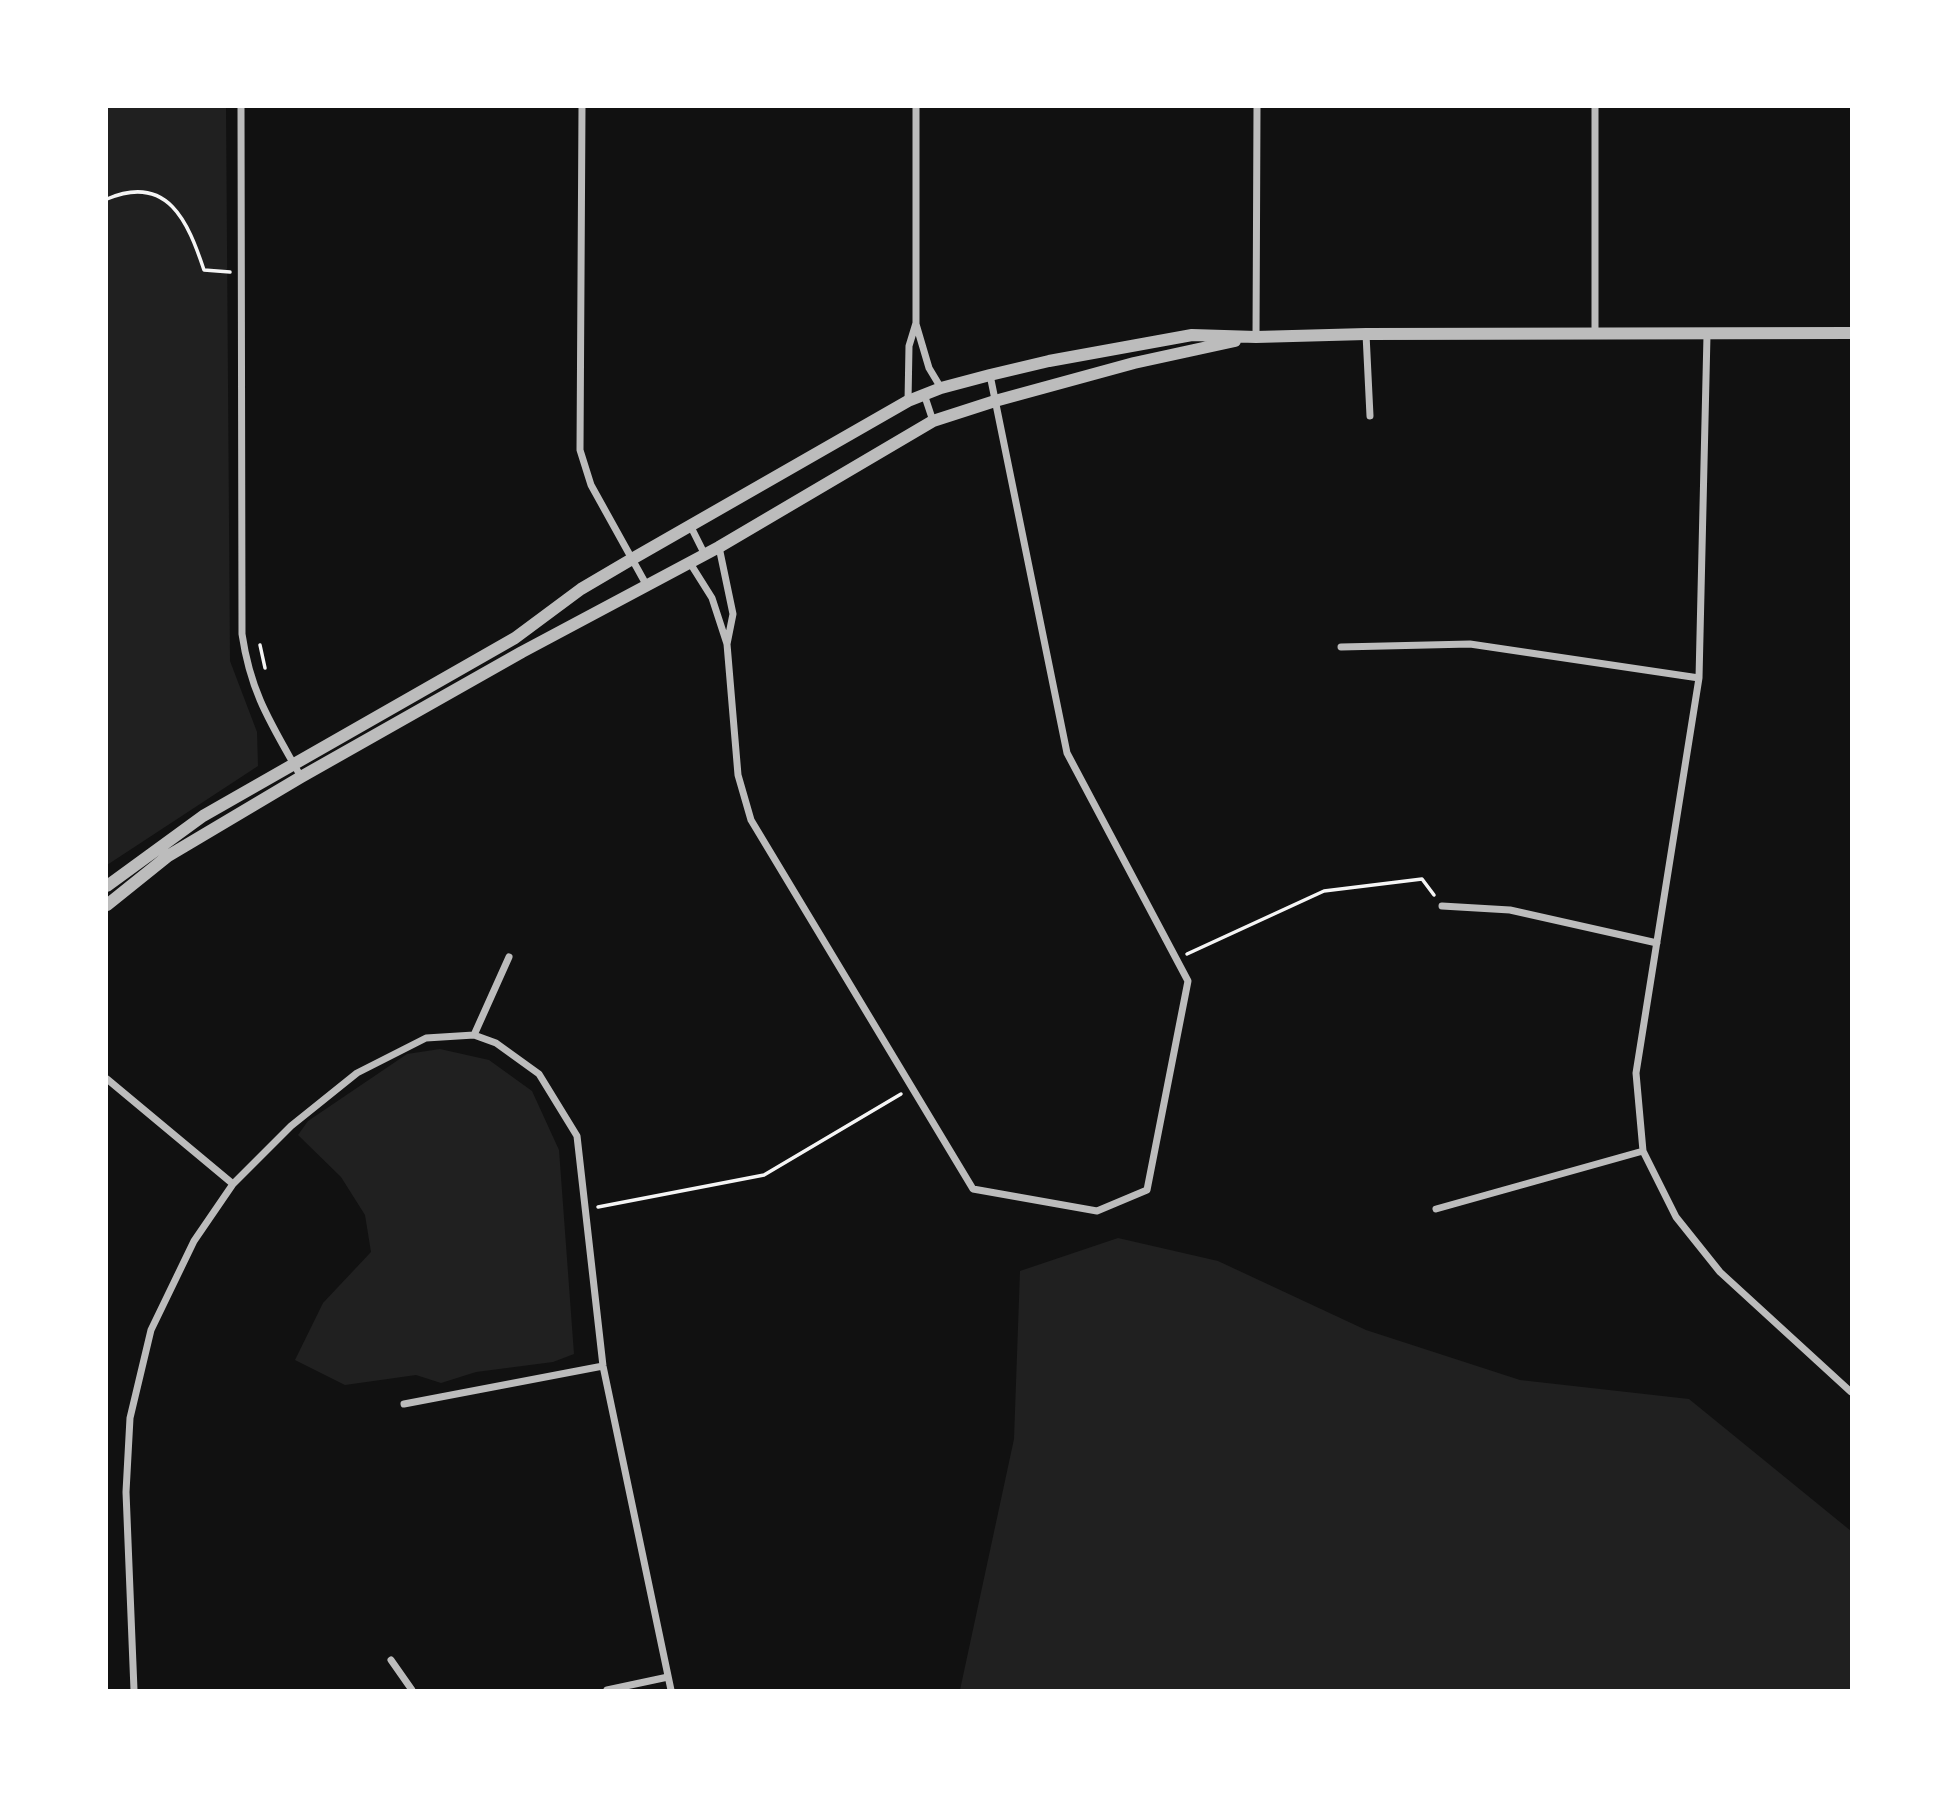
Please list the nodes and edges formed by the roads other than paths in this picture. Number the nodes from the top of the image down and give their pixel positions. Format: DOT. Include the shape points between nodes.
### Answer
graph roads {
  1 [pos="241,107"];
  2 [pos="582,107"];
  3 [pos="916,107"];
  4 [pos="1257,107"];
  5 [pos="1595,107"];
  6 [pos="916,323"];
  7 [pos="1851,333"];
  8 [pos="1366,334"];
  9 [pos="1595,335"];
  10 [pos="1707,335"];
  11 [pos="1256,337"];
  12 [pos="990,374"];
  13 [pos="941,388"];
  14 [pos="924,394"];
  15 [pos="908,401"];
  16 [pos="995,401"];
  17 [pos="1370,416"];
  18 [pos="933,421"];
  19 [pos="690,525"];
  20 [pos="719,547"];
  21 [pos="705,555"];
  22 [pos="632,559"];
  23 [pos="690,563"];
  24 [pos="648,586"];
  25 [pos="727,644"];
  26 [pos="1341,647"];
  27 [pos="1699,678"];
  28 [pos="298,771"];
  29 [pos="107,886"];
  30 [pos="107,905"];
  31 [pos="1442,906"];
  32 [pos="1657,943"];
  33 [pos="509,957"];
  34 [pos="474,1035"];
  35 [pos="107,1079"];
  36 [pos="1643,1151"];
  37 [pos="233,1184"];
  38 [pos="1436,1209"];
  39 [pos="603,1366"];
  40 [pos="1851,1392"];
  41 [pos="404,1404"];
  42 [pos="391,1660"];
  43 [pos="668,1677"];
  44 [pos="134,1690"];
  45 [pos="412,1690"];
  46 [pos="607,1690"];
  47 [pos="671,1690"];
  1 -- 28 [label="street" via="242,634 258,698"];
  2 -- 22 [label="street" via="580,450 591,485"];
  3 -- 6 [label="street"];
  4 -- 11 [label="street"];
  5 -- 9 [label="street"];
  6 -- 13 [label="street" via="929,368"];
  6 -- 15 [label="street" via="909,346"];
  7 -- 10 [label="street"];
  8 -- 9 [label="street"];
  8 -- 11 [label="street"];
  8 -- 17 [label="street"];
  9 -- 10 [label="street"];
  10 -- 27 [label="street"];
  11 -- 12 [label="street" via="1192,335"];
  11 -- 16 [label="street" via="1134,363"];
  12 -- 13 [label="street"];
  12 -- 16 [label="street"];
  13 -- 14 [label="street"];
  14 -- 15 [label="street"];
  14 -- 18 [label="street"];
  15 -- 19 [label="street"];
  16 -- 18 [label="street"];
  16 -- 25 [label="street" via="1067,753 1188,981 1147,1189 1097,1211 973,1189 751,820 738,775"];
  18 -- 20 [label="street"];
  19 -- 21 [label="street"];
  19 -- 22 [label="street"];
  20 -- 21 [label="street"];
  20 -- 25 [label="street" via="733,614"];
  21 -- 23 [label="street"];
  22 -- 24 [label="street"];
  22 -- 28 [label="street" via="581,589 515,638"];
  23 -- 24 [label="street"];
  23 -- 25 [label="street" via="712,598"];
  24 -- 28 [label="street"];
  26 -- 27 [label="street" via="1471,644"];
  27 -- 32 [label="street"];
  28 -- 29 [label="street" via="203,816"];
  28 -- 30 [label="street" via="168,856"];
  31 -- 32 [label="street" via="1510,910"];
  32 -- 36 [label="street" via="1636,1073"];
  33 -- 34 [label="street"];
  34 -- 37 [label="street" via="426,1038 357,1073 291,1126"];
  34 -- 39 [label="street" via="496,1043 539,1074 577,1136"];
  35 -- 37 [label="street"];
  36 -- 38 [label="street"];
  36 -- 40 [label="street" via="1676,1217 1720,1272"];
  37 -- 44 [label="street" via="194,1241 151,1330 130,1418 126,1492"];
  39 -- 41 [label="street"];
  39 -- 43 [label="street"];
  42 -- 45 [label="street"];
  43 -- 46 [label="street"];
  43 -- 47 [label="street"];
}
